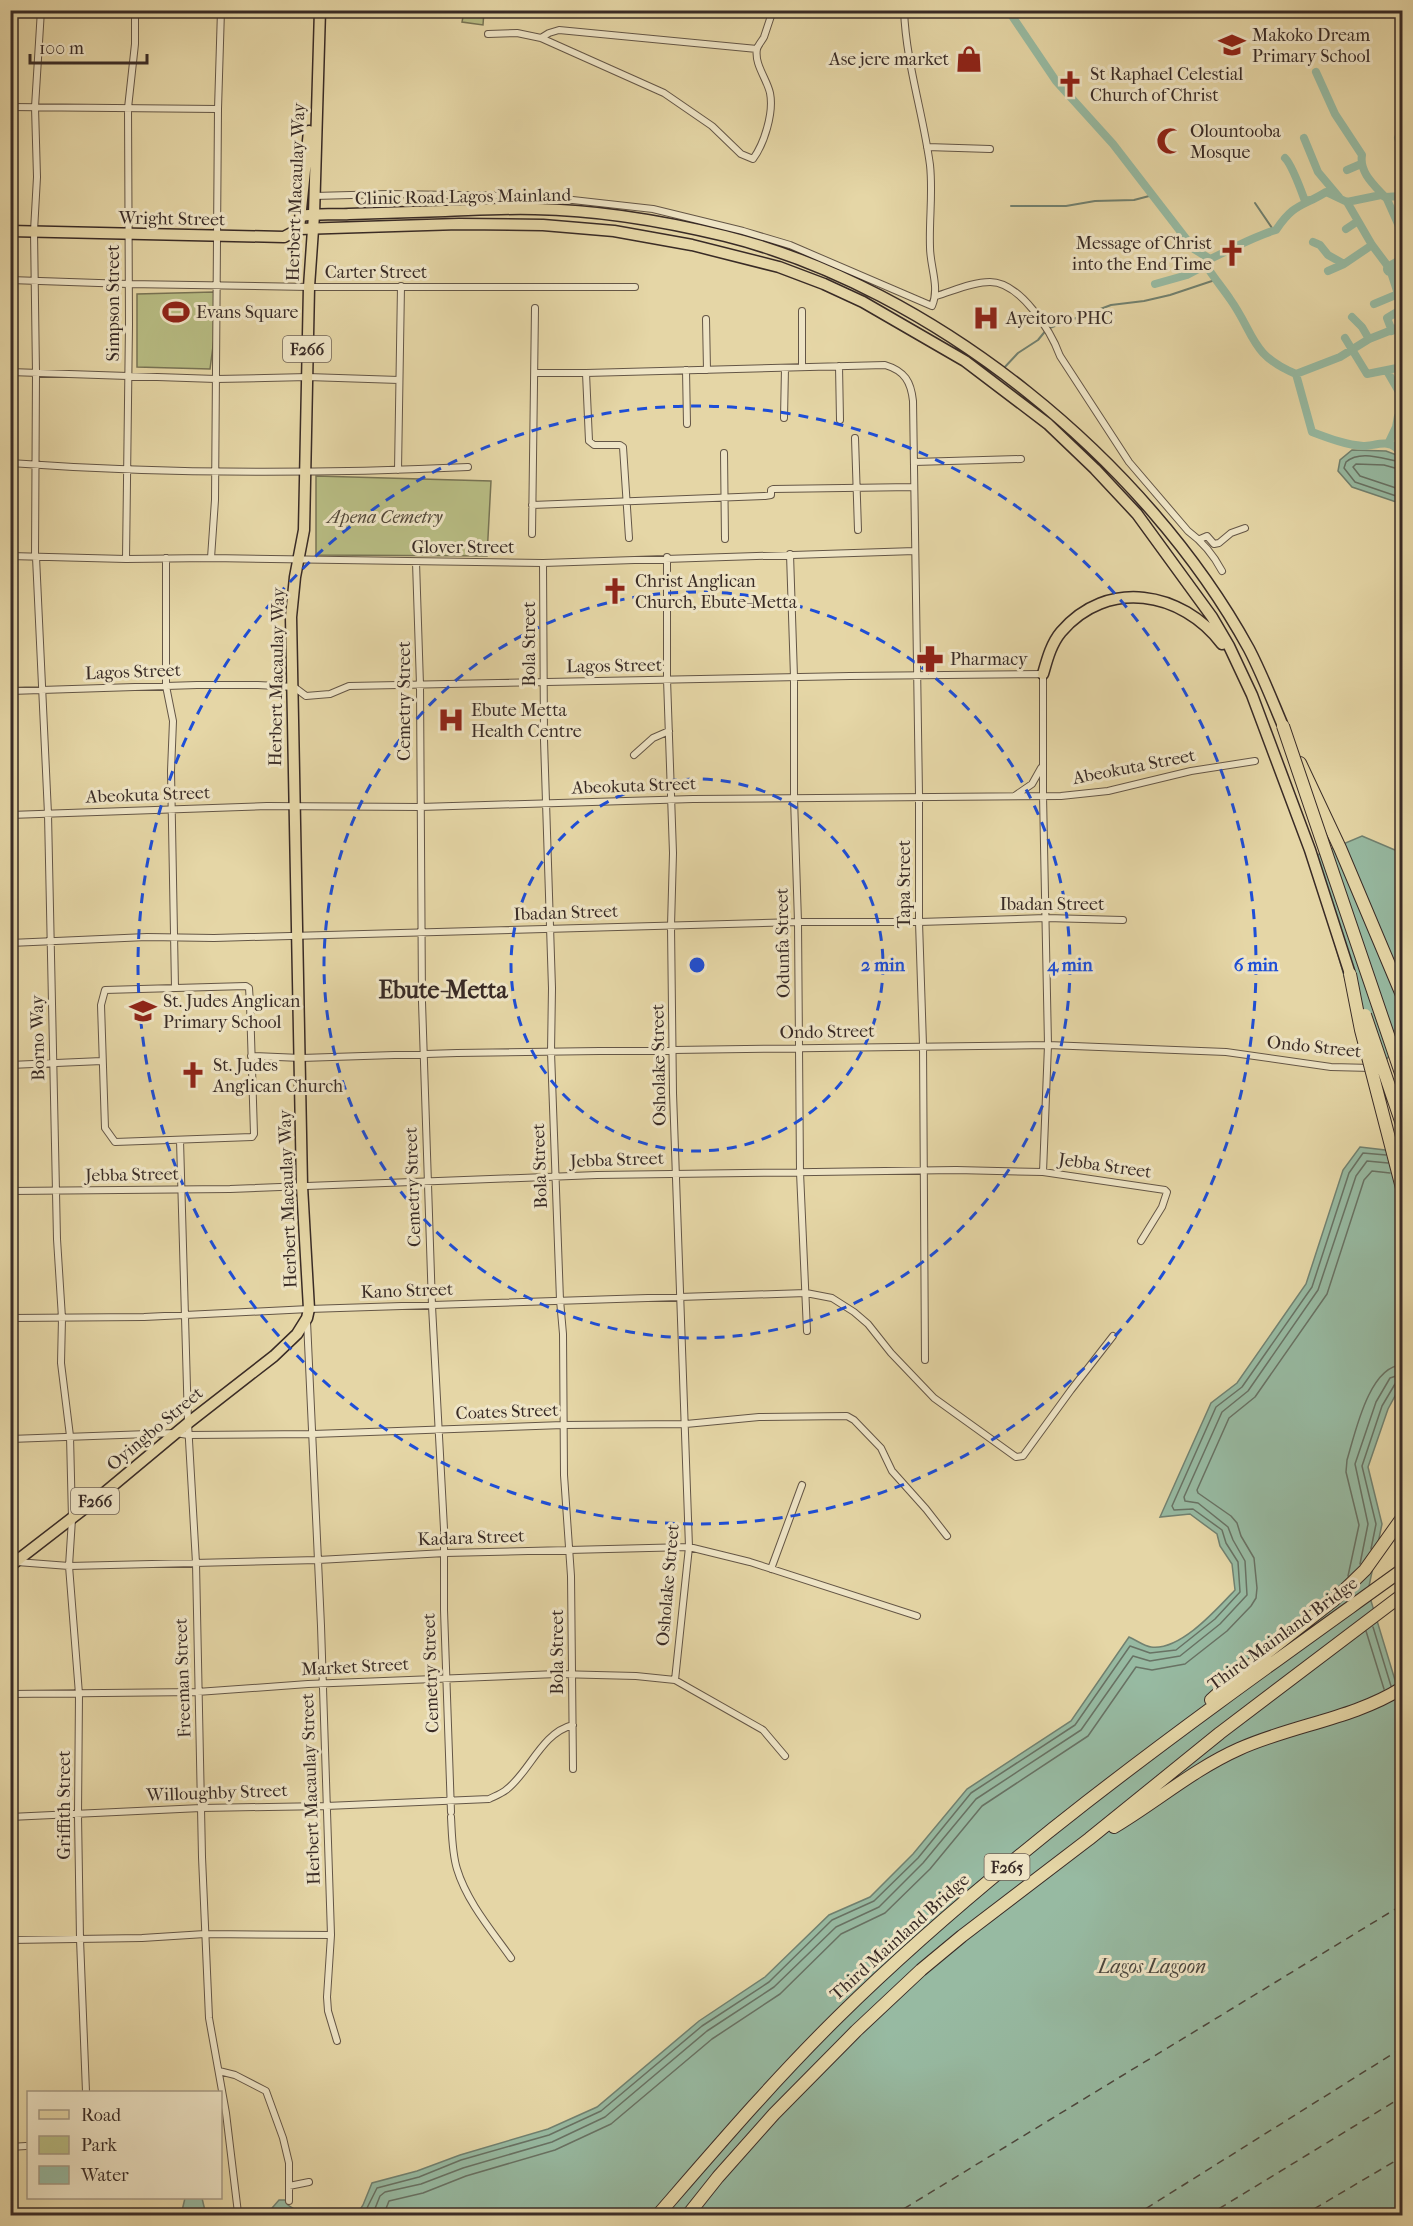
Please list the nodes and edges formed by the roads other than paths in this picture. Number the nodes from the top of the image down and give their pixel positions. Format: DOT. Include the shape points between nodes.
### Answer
graph roads {
  1 [pos="41,10"];
  2 [pos="135,10"];
  3 [pos="221,10"];
  4 [pos="314,10"];
  5 [pos="320,10"];
  6 [pos="773,10"];
  7 [pos="904,10"];
  8 [pos="488,34"];
  9 [pos="541,38"];
  10 [pos="757,49"];
  11 [pos="10,107"];
  12 [pos="35,107"];
  13 [pos="128,108"];
  14 [pos="218,109"];
  15 [pos="927,147"];
  16 [pos="990,149"];
  17 [pos="309,197"];
  18 [pos="314,215"];
  19 [pos="301,216"];
  20 [pos="299,229"];
  21 [pos="313,230"];
  22 [pos="10,231"];
  23 [pos="34,231"];
  24 [pos="127,234"];
  25 [pos="217,236"];
  26 [pos="10,280"];
  27 [pos="34,281"];
  28 [pos="129,285"];
  29 [pos="217,285"];
  30 [pos="401,286"];
  31 [pos="309,287"];
  32 [pos="635,287"];
  33 [pos="936,296"];
  34 [pos="535,308"];
  35 [pos="802,311"];
  36 [pos="706,319"];
  37 [pos="838,366"];
  38 [pos="802,367"];
  39 [pos="785,368"];
  40 [pos="686,370"];
  41 [pos="707,370"];
  42 [pos="10,372"];
  43 [pos="36,373"];
  44 [pos="535,373"];
  45 [pos="586,373"];
  46 [pos="128,376"];
  47 [pos="308,377"];
  48 [pos="216,379"];
  49 [pos="399,380"];
  50 [pos="784,418"];
  51 [pos="840,420"];
  52 [pos="687,424"];
  53 [pos="855,438"];
  54 [pos="724,453"];
  55 [pos="1022,459"];
  56 [pos="914,462"];
  57 [pos="10,463"];
  58 [pos="35,465"];
  59 [pos="468,467"];
  60 [pos="128,468"];
  61 [pos="215,470"];
  62 [pos="398,470"];
  63 [pos="305,471"];
  64 [pos="857,487"];
  65 [pos="914,487"];
  66 [pos="725,497"];
  67 [pos="627,502"];
  68 [pos="532,505"];
  69 [pos="1245,528"];
  70 [pos="858,530"];
  71 [pos="532,534"];
  72 [pos="630,538"];
  73 [pos="725,539"];
  74 [pos="1200,539"];
  75 [pos="915,551"];
  76 [pos="790,554"];
  77 [pos="10,556"];
  78 [pos="36,557"];
  79 [pos="667,557"];
  80 [pos="166,558"];
  81 [pos="211,558"];
  82 [pos="126,559"];
  83 [pos="298,560"];
  84 [pos="416,562"];
  85 [pos="543,563"];
  86 [pos="1222,571"];
  87 [pos="1243,673"];
  88 [pos="1043,674"];
  89 [pos="916,676"];
  90 [pos="794,677"];
  91 [pos="667,680"];
  92 [pos="544,683"];
  93 [pos="420,685"];
  94 [pos="166,687"];
  95 [pos="294,687"];
  96 [pos="42,690"];
  97 [pos="10,691"];
  98 [pos="1283,726"];
  99 [pos="669,731"];
  100 [pos="634,755"];
  101 [pos="1256,761"];
  102 [pos="1043,766"];
  103 [pos="919,795"];
  104 [pos="1043,795"];
  105 [pos="1016,796"];
  106 [pos="794,798"];
  107 [pos="672,801"];
  108 [pos="547,804"];
  109 [pos="293,807"];
  110 [pos="420,807"];
  111 [pos="172,811"];
  112 [pos="48,814"];
  113 [pos="10,815"];
  114 [pos="1046,918"];
  115 [pos="1123,920"];
  116 [pos="798,922"];
  117 [pos="918,922"];
  118 [pos="671,926"];
  119 [pos="549,927"];
  120 [pos="422,933"];
  121 [pos="298,934"];
  122 [pos="175,938"];
  123 [pos="50,942"];
  124 [pos="10,943"];
  125 [pos="1350,974"];
  126 [pos="175,988"];
  127 [pos="1402,995"];
  128 [pos="923,1045"];
  129 [pos="1048,1045"];
  130 [pos="800,1047"];
  131 [pos="674,1049"];
  132 [pos="550,1052"];
  133 [pos="425,1054"];
  134 [pos="251,1056"];
  135 [pos="301,1058"];
  136 [pos="102,1061"];
  137 [pos="53,1063"];
  138 [pos="10,1065"];
  139 [pos="1402,1068"];
  140 [pos="1402,1076"];
  141 [pos="1402,1124"];
  142 [pos="180,1140"];
  143 [pos="924,1171"];
  144 [pos="800,1172"];
  145 [pos="1043,1172"];
  146 [pos="676,1174"];
  147 [pos="555,1177"];
  148 [pos="428,1183"];
  149 [pos="302,1186"];
  150 [pos="1402,1188"];
  151 [pos="182,1189"];
  152 [pos="10,1191"];
  153 [pos="56,1191"];
  154 [pos="1141,1241"];
  155 [pos="806,1293"];
  156 [pos="679,1298"];
  157 [pos="560,1300"];
  158 [pos="432,1305"];
  159 [pos="308,1313"];
  160 [pos="185,1315"];
  161 [pos="10,1318"];
  162 [pos="62,1318"];
  163 [pos="807,1331"];
  164 [pos="1113,1336"];
  165 [pos="925,1360"];
  166 [pos="188,1423"];
  167 [pos="686,1424"];
  168 [pos="563,1425"];
  169 [pos="439,1429"];
  170 [pos="176,1433"];
  171 [pos="313,1434"];
  172 [pos="188,1435"];
  173 [pos="70,1436"];
  174 [pos="10,1439"];
  175 [pos="802,1485"];
  176 [pos="1402,1518"];
  177 [pos="72,1519"];
  178 [pos="947,1536"];
  179 [pos="689,1547"];
  180 [pos="569,1550"];
  181 [pos="445,1553"];
  182 [pos="318,1560"];
  183 [pos="196,1563"];
  184 [pos="13,1564"];
  185 [pos="69,1566"];
  186 [pos="771,1569"];
  187 [pos="1402,1570"];
  188 [pos="1402,1595"];
  189 [pos="917,1616"];
  190 [pos="572,1675"];
  191 [pos="447,1678"];
  192 [pos="675,1680"];
  193 [pos="322,1683"];
  194 [pos="1402,1688"];
  195 [pos="197,1692"];
  196 [pos="10,1694"];
  197 [pos="79,1694"];
  198 [pos="573,1725"];
  199 [pos="1179,1730"];
  200 [pos="784,1756"];
  201 [pos="573,1769"];
  202 [pos="451,1801"];
  203 [pos="326,1806"];
  204 [pos="201,1808"];
  205 [pos="78,1815"];
  206 [pos="10,1817"];
  207 [pos="1089,1839"];
  208 [pos="205,1934"];
  209 [pos="331,1935"];
  210 [pos="80,1939"];
  211 [pos="10,1940"];
  212 [pos="511,1958"];
  213 [pos="337,2041"];
  214 [pos="219,2071"];
  215 [pos="87,2091"];
  216 [pos="26,2146"];
  217 [pos="10,2147"];
  218 [pos="309,2182"];
  219 [pos="289,2186"];
  220 [pos="289,2201"];
  221 [pos="238,2213"];
  222 [pos="657,2216"];
  223 [pos="687,2216"];
  1 -- 12 [label="street, Borno Way"];
  2 -- 13 [label="street, Simpson Street"];
  3 -- 14 [label="street"];
  4 -- 17 [label="main road, Herbert Macaulay Way / F266"];
  5 -- 17 [label="main road, Herbert Macaulay Way / F266"];
  6 -- 10 [label="street"];
  7 -- 15 [label="street" via="911,70"];
  8 -- 9 [label="street" via="517,33"];
  9 -- 10 [label="street" via="558,30"];
  9 -- 10 [label="street" via="664,93 712,126 741,154 753,159 764,135 771,101"];
  11 -- 12 [label="street"];
  12 -- 13 [label="street"];
  12 -- 23 [label="street, Borno Way"];
  13 -- 14 [label="street"];
  13 -- 24 [label="street, Simpson Street"];
  14 -- 25 [label="street"];
  15 -- 16 [label="street"];
  15 -- 33 [label="street" via="933,190 930,248"];
  17 -- 18 [label="main road, Herbert Macaulay Way / F266"];
  17 -- 19 [label="main road"];
  17 -- 33 [label="street" via="537,196 653,208 790,245 932,306"];
  18 -- 19 [label="main road, Clinic Road Lagos Mainland"];
  18 -- 21 [label="main road, Herbert Macaulay Way / F266"];
  18 -- 98 [label="main road, Clinic Road Lagos Mainland" via="535,209 609,215 688,229 765,248 840,277 934,326 1030,392 1119,476 1175,541 1232,620"];
  19 -- 20 [label="main road"];
  20 -- 21 [label="main road, Clinic Road Lagos Mainland"];
  20 -- 25 [label="main road, Wright Street" via="284,237"];
  21 -- 31 [label="main road, Herbert Macaulay Way / F266"];
  21 -- 87 [label="main road, Clinic Road Lagos Mainland" via="459,224 614,231 770,265 863,302 965,361 1023,403 1095,469 1137,514 1212,617"];
  22 -- 23 [label="main road, Wright Street"];
  23 -- 24 [label="main road, Wright Street"];
  23 -- 27 [label="street, Borno Way"];
  24 -- 25 [label="main road, Wright Street"];
  24 -- 28 [label="street, Simpson Street"];
  25 -- 29 [label="street"];
  26 -- 27 [label="street, Carter Street"];
  27 -- 28 [label="street, Carter Street"];
  27 -- 43 [label="street, Borno Way"];
  28 -- 29 [label="street, Carter Street"];
  28 -- 46 [label="street, Simpson Street"];
  29 -- 31 [label="street, Carter Street"];
  29 -- 48 [label="street"];
  30 -- 31 [label="street, Carter Street"];
  30 -- 32 [label="street, Carter Street"];
  30 -- 49 [label="street"];
  31 -- 47 [label="main road, Herbert Macaulay Way / F266"];
  33 -- 74 [label="street" via="979,283 997,282 1019,296 1045,325 1064,362 1129,462 1188,531"];
  34 -- 44 [label="street"];
  35 -- 38 [label="street"];
  36 -- 41 [label="street"];
  37 -- 38 [label="street"];
  37 -- 51 [label="street"];
  37 -- 56 [label="street, Tapa Street" via="885,365 907,378 912,387"];
  38 -- 39 [label="street"];
  39 -- 41 [label="street"];
  39 -- 50 [label="street"];
  40 -- 41 [label="street"];
  40 -- 45 [label="street"];
  40 -- 52 [label="street"];
  42 -- 43 [label="street"];
  43 -- 46 [label="street"];
  43 -- 58 [label="street, Borno Way"];
  44 -- 45 [label="street"];
  44 -- 68 [label="street"];
  45 -- 67 [label="street" via="589,441 594,445 623,447"];
  46 -- 48 [label="street"];
  46 -- 60 [label="street, Simpson Street"];
  47 -- 48 [label="street"];
  47 -- 49 [label="street"];
  47 -- 63 [label="main road, Herbert Macaulay Way / F266"];
  48 -- 61 [label="street"];
  49 -- 62 [label="street"];
  53 -- 64 [label="street"];
  54 -- 66 [label="street"];
  55 -- 56 [label="street"];
  56 -- 65 [label="street, Tapa Street"];
  57 -- 58 [label="street"];
  58 -- 60 [label="street"];
  58 -- 78 [label="street, Borno Way"];
  59 -- 62 [label="street"];
  60 -- 61 [label="street"];
  60 -- 82 [label="street, Simpson Street"];
  61 -- 63 [label="street"];
  61 -- 81 [label="street"];
  62 -- 63 [label="street"];
  63 -- 83 [label="main road, Herbert Macaulay Way / F266" via="304,530"];
  64 -- 65 [label="street"];
  64 -- 66 [label="street" via="773,489 771,495"];
  64 -- 70 [label="street"];
  65 -- 75 [label="street, Tapa Street"];
  66 -- 67 [label="street"];
  66 -- 73 [label="street"];
  67 -- 68 [label="street"];
  67 -- 72 [label="street"];
  68 -- 71 [label="street"];
  69 -- 74 [label="street" via="1219,543 1214,544 1207,536"];
  74 -- 86 [label="street"];
  75 -- 76 [label="street, Glover Street"];
  75 -- 89 [label="street, Tapa Street"];
  76 -- 79 [label="street, Glover Street"];
  76 -- 90 [label="street, Odunfa Street"];
  77 -- 78 [label="street, Glover Street"];
  78 -- 82 [label="street, Glover Street"];
  78 -- 96 [label="street, Borno Way"];
  79 -- 85 [label="street, Glover Street"];
  79 -- 91 [label="street, Osholake Street"];
  80 -- 81 [label="street, Glover Street"];
  80 -- 82 [label="street, Glover Street"];
  80 -- 94 [label="street"];
  81 -- 83 [label="street, Glover Street"];
  83 -- 84 [label="street, Glover Street"];
  83 -- 95 [label="main road, Herbert Macaulay Way / F266" via="291,616"];
  84 -- 85 [label="street, Glover Street"];
  84 -- 93 [label="street, Cemetry Street"];
  85 -- 92 [label="street, Bola Street"];
  87 -- 88 [label="main road" via="1198,618 1170,604 1140,597 1109,600 1079,615 1060,633 1048,654"];
  87 -- 125 [label="main road, Clinic Road Lagos Mainland" via="1310,850"];
  88 -- 89 [label="street, Lagos Street"];
  88 -- 102 [label="street"];
  89 -- 90 [label="street, Lagos Street"];
  89 -- 103 [label="street, Tapa Street"];
  90 -- 91 [label="street, Lagos Street"];
  90 -- 106 [label="street, Odunfa Street"];
  91 -- 92 [label="street, Lagos Street"];
  91 -- 99 [label="street, Osholake Street"];
  92 -- 93 [label="street, Lagos Street"];
  92 -- 108 [label="street, Bola Street"];
  93 -- 95 [label="street, Lagos Street" via="349,686 330,694 306,696"];
  93 -- 110 [label="street, Cemetry Street"];
  94 -- 95 [label="street, Lagos Street"];
  94 -- 96 [label="street, Lagos Street"];
  94 -- 111 [label="street" via="173,721"];
  95 -- 109 [label="main road, Herbert Macaulay Way / F266"];
  96 -- 97 [label="street, Lagos Street"];
  96 -- 112 [label="street, Borno Way"];
  98 -- 127 [label="highway, bridge"];
  98 -- 140 [label="highway, bridge"];
  99 -- 100 [label="street" via="653,738"];
  99 -- 107 [label="street, Osholake Street"];
  101 -- 104 [label="street, Abeokuta Street" via="1080,795"];
  102 -- 104 [label="street"];
  102 -- 105 [label="street" via="1032,784"];
  103 -- 105 [label="street, Abeokuta Street"];
  103 -- 106 [label="street, Abeokuta Street"];
  103 -- 117 [label="street, Tapa Street"];
  104 -- 105 [label="street, Abeokuta Street"];
  104 -- 114 [label="street"];
  106 -- 107 [label="street, Abeokuta Street"];
  106 -- 116 [label="street, Odunfa Street"];
  107 -- 108 [label="street, Abeokuta Street"];
  107 -- 118 [label="street, Osholake Street"];
  108 -- 110 [label="street, Abeokuta Street"];
  108 -- 119 [label="street, Bola Street"];
  109 -- 110 [label="street, Abeokuta Street"];
  109 -- 111 [label="street, Abeokuta Street"];
  109 -- 121 [label="main road, Herbert Macaulay Way / F266"];
  110 -- 120 [label="street, Cemetry Street"];
  111 -- 112 [label="street, Abeokuta Street"];
  111 -- 122 [label="street"];
  112 -- 113 [label="street, Abeokuta Street"];
  112 -- 123 [label="street, Borno Way"];
  114 -- 115 [label="street, Ibadan Street"];
  114 -- 117 [label="street, Ibadan Street"];
  114 -- 129 [label="street"];
  116 -- 117 [label="street, Ibadan Street"];
  116 -- 118 [label="street, Ibadan Street"];
  116 -- 130 [label="street, Odunfa Street"];
  117 -- 128 [label="street, Tapa Street"];
  118 -- 119 [label="street, Ibadan Street"];
  118 -- 131 [label="street, Osholake Street"];
  119 -- 120 [label="street, Ibadan Street"];
  119 -- 132 [label="street, Bola Street"];
  120 -- 121 [label="street, Ibadan Street"];
  120 -- 133 [label="street, Cemetry Street"];
  121 -- 122 [label="street, Ibadan Street"];
  121 -- 135 [label="main road, Herbert Macaulay Way / F266"];
  122 -- 123 [label="street, Ibadan Street"];
  122 -- 126 [label="street"];
  123 -- 124 [label="street, Ibadan Street"];
  123 -- 137 [label="street, Borno Way"];
  125 -- 141 [label="highway, bridge"];
  125 -- 150 [label="highway, bridge"];
  126 -- 134 [label="street" via="249,988"];
  126 -- 136 [label="street" via="105,990 101,1005"];
  128 -- 129 [label="street, Ondo Street"];
  128 -- 130 [label="street, Ondo Street"];
  128 -- 143 [label="street, Tapa Street"];
  129 -- 139 [label="street, Ondo Street" via="1226,1052 1331,1066"];
  129 -- 145 [label="street"];
  130 -- 131 [label="street, Ondo Street"];
  130 -- 144 [label="street, Odunfa Street"];
  131 -- 132 [label="street, Ondo Street"];
  131 -- 146 [label="street, Osholake Street"];
  132 -- 133 [label="street, Ondo Street"];
  132 -- 147 [label="street, Bola Street"];
  133 -- 135 [label="street, Ondo Street"];
  133 -- 148 [label="street, Cemetry Street"];
  134 -- 135 [label="street, Ondo Street"];
  134 -- 142 [label="street" via="252,1137"];
  135 -- 149 [label="main road, Herbert Macaulay Way / F266"];
  136 -- 137 [label="street"];
  136 -- 142 [label="street" via="105,1128 115,1142"];
  137 -- 138 [label="street"];
  137 -- 153 [label="street, Borno Way"];
  142 -- 151 [label="street, Freeman Street"];
  143 -- 144 [label="street, Jebba Street"];
  143 -- 145 [label="street, Jebba Street"];
  143 -- 165 [label="street, Tapa Street"];
  144 -- 146 [label="street, Jebba Street"];
  144 -- 155 [label="street, Odunfa Street"];
  145 -- 154 [label="street, Jebba Street" via="1166,1190 1162,1207"];
  146 -- 147 [label="street, Jebba Street"];
  146 -- 156 [label="street, Osholake Street"];
  147 -- 148 [label="street, Jebba Street"];
  147 -- 157 [label="street, Bola Street"];
  148 -- 149 [label="street, Jebba Street"];
  148 -- 158 [label="street, Cemetry Street"];
  149 -- 151 [label="street, Jebba Street"];
  149 -- 159 [label="main road, Herbert Macaulay Way / F266"];
  151 -- 153 [label="street, Jebba Street"];
  151 -- 160 [label="street, Freeman Street"];
  152 -- 153 [label="street, Jebba Street"];
  153 -- 162 [label="street, Borno Way"];
  155 -- 156 [label="street, Kano Street"];
  155 -- 163 [label="street, Odunfa Street"];
  155 -- 164 [label="street, Kano Street" via="832,1298 854,1312 934,1398 1016,1457 1023,1456"];
  156 -- 157 [label="street, Kano Street"];
  156 -- 167 [label="street, Osholake Street"];
  157 -- 158 [label="street, Kano Street"];
  157 -- 168 [label="street, Bola Street"];
  158 -- 159 [label="street, Kano Street"];
  158 -- 169 [label="street, Cemetry Street"];
  159 -- 160 [label="street, Kano Street"];
  159 -- 166 [label="main road, Oyingbo Street / F266" via="289,1343"];
  159 -- 171 [label="street, Herbert Macaulay Street"];
  160 -- 162 [label="street, Kano Street"];
  160 -- 166 [label="street, Freeman Street"];
  161 -- 162 [label="street, Kano Street"];
  162 -- 173 [label="street, Borno Way" via="61,1363"];
  166 -- 170 [label="main road, Oyingbo Street / F266"];
  166 -- 172 [label="street, Freeman Street"];
  167 -- 168 [label="street, Coates Street"];
  167 -- 178 [label="street, Coates Street" via="847,1416 881,1448 892,1471"];
  167 -- 179 [label="street, Osholake Street"];
  168 -- 169 [label="street, Coates Street"];
  168 -- 180 [label="street, Bola Street"];
  169 -- 171 [label="street, Coates Street"];
  169 -- 181 [label="street, Cemetry Street"];
  170 -- 172 [label="street, Coates Street"];
  170 -- 173 [label="street, Coates Street"];
  170 -- 177 [label="main road, Oyingbo Street / F266"];
  171 -- 172 [label="street, Coates Street"];
  171 -- 182 [label="street, Herbert Macaulay Street"];
  172 -- 183 [label="street, Freeman Street"];
  173 -- 174 [label="street, Coates Street"];
  173 -- 177 [label="street, Borno Way"];
  175 -- 186 [label="street"];
  176 -- 199 [label="highway" via="1365,1570 1341,1593 1242,1672"];
  177 -- 184 [label="main road, Oyingbo Street / F266"];
  177 -- 185 [label="street, Griffith Street"];
  179 -- 180 [label="street, Kadara Street"];
  179 -- 186 [label="street, Kadara Street"];
  179 -- 192 [label="street, Osholake Street"];
  180 -- 181 [label="street, Kadara Street"];
  180 -- 190 [label="street, Bola Street"];
  181 -- 182 [label="street, Kadara Street"];
  181 -- 191 [label="street, Cemetry Street"];
  182 -- 183 [label="street, Kadara Street"];
  182 -- 193 [label="street, Herbert Macaulay Street"];
  183 -- 185 [label="street, Kadara Street"];
  183 -- 195 [label="street, Freeman Street"];
  184 -- 185 [label="street, Kadara Street"];
  185 -- 197 [label="street, Griffith Street"];
  186 -- 189 [label="street, Kadara Street"];
  187 -- 199 [label="highway, Third Mainland Bridge / F265"];
  188 -- 207 [label="highway, F265" via="1220,1733"];
  190 -- 191 [label="street, Market Street"];
  190 -- 192 [label="street, Market Street"];
  190 -- 198 [label="street, Bola Street"];
  191 -- 193 [label="street, Market Street"];
  191 -- 202 [label="street, Cemetry Street"];
  192 -- 200 [label="street, Market Street" via="763,1730"];
  193 -- 195 [label="street, Market Street"];
  193 -- 203 [label="street, Herbert Macaulay Street"];
  194 -- 207 [label="highway" via="1366,1706 1238,1749"];
  195 -- 197 [label="street, Market Street"];
  195 -- 204 [label="street, Freeman Street"];
  196 -- 197 [label="street, Market Street"];
  197 -- 205 [label="street, Griffith Street"];
  198 -- 201 [label="street, Bola Street"];
  198 -- 202 [label="street, Willoughby Street" via="562,1728 507,1790 489,1799"];
  199 -- 222 [label="highway, Third Mainland Bridge / F265" via="975,1893 865,1991 792,2063"];
  202 -- 203 [label="street, Willoughby Street"];
  202 -- 212 [label="street, Cemetry Street" via="457,1868 463,1885"];
  203 -- 204 [label="street, Willoughby Street"];
  203 -- 209 [label="street, Herbert Macaulay Street"];
  204 -- 205 [label="street, Willoughby Street"];
  204 -- 208 [label="street, Freeman Street"];
  205 -- 206 [label="street, Willoughby Street"];
  205 -- 210 [label="street, Griffith Street"];
  207 -- 223 [label="highway, F265" via="962,1935 898,1990 759,2130"];
  208 -- 209 [label="street"];
  208 -- 210 [label="street"];
  208 -- 214 [label="street, Freeman Street" via="209,2018"];
  209 -- 213 [label="street, Herbert Macaulay Street" via="327,1997"];
  210 -- 211 [label="street"];
  210 -- 215 [label="street, Griffith Street"];
  214 -- 219 [label="street" via="266,2091 283,2138"];
  214 -- 221 [label="street, Freeman Street"];
  216 -- 217 [label="street"];
  218 -- 219 [label="street"];
  219 -- 220 [label="street"];
}
